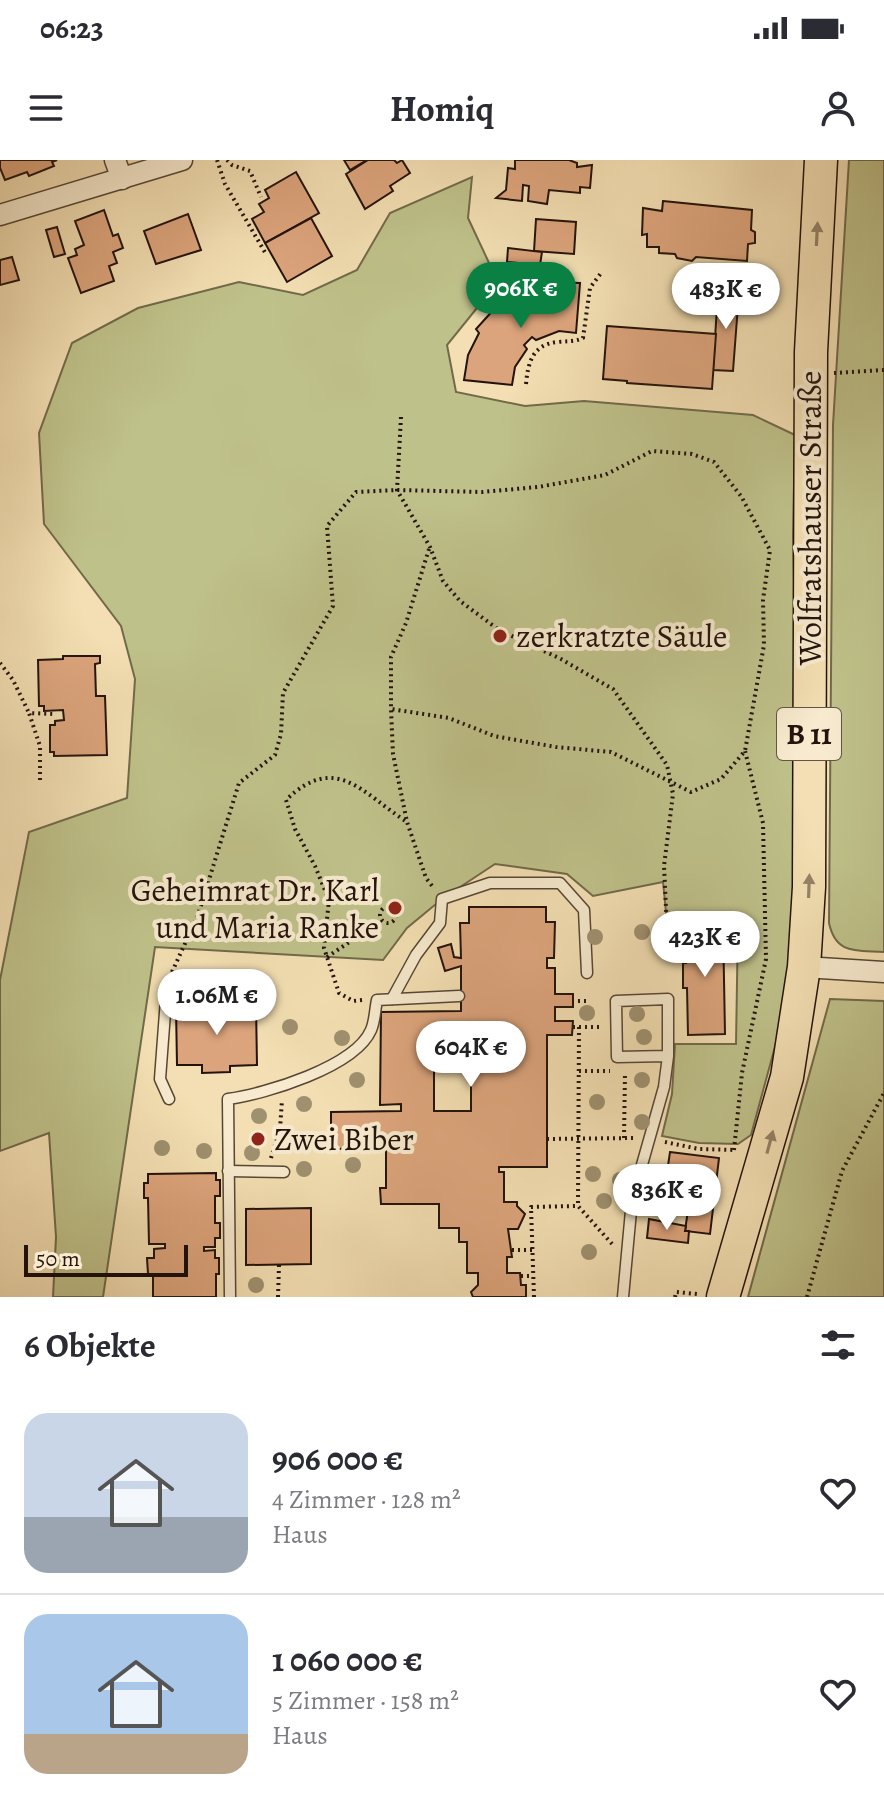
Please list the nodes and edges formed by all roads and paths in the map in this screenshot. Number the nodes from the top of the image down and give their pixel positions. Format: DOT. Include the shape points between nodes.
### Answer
graph roads {
  1 [pos="182,160"];
  2 [pos="217,160"];
  3 [pos="227,160"];
  4 [pos="821,160"];
  5 [pos="118,170"];
  6 [pos="261,197"];
  7 [pos="0,215"];
  8 [pos="266,254"];
  9 [pos="601,273"];
  10 [pos="884,370"];
  11 [pos="811,375"];
  12 [pos="526,384"];
  13 [pos="401,417"];
  14 [pos="397,490"];
  15 [pos="430,547"];
  16 [pos="0,663"];
  17 [pos="391,709"];
  18 [pos="29,713"];
  19 [pos="54,714"];
  20 [pos="745,751"];
  21 [pos="670,779"];
  22 [pos="40,780"];
  23 [pos="407,822"];
  24 [pos="442,899"];
  25 [pos="381,921"];
  26 [pos="668,950"];
  27 [pos="327,957"];
  28 [pos="804,967"];
  29 [pos="884,972"];
  30 [pos="587,973"];
  31 [pos="167,986"];
  32 [pos="459,996"];
  33 [pos="392,999"];
  34 [pos="377,1000"];
  35 [pos="572,1001"];
  36 [pos="587,1001"];
  37 [pos="617,1027"];
  38 [pos="668,1056"];
  39 [pos="578,1071"];
  40 [pos="283,1086"];
  41 [pos="884,1093"];
  42 [pos="169,1099"];
  43 [pos="624,1138"];
  44 [pos="649,1138"];
  45 [pos="547,1139"];
  46 [pos="579,1139"];
  47 [pos="734,1150"];
  48 [pos="768,1150"];
  49 [pos="228,1171"];
  50 [pos="257,1172"];
  51 [pos="284,1172"];
  52 [pos="578,1206"];
  53 [pos="626,1249"];
  54 [pos="512,1250"];
  55 [pos="532,1250"];
  56 [pos="279,1265"];
  57 [pos="521,1276"];
  58 [pos="533,1276"];
  59 [pos="230,1297"];
  60 [pos="278,1297"];
  61 [pos="534,1297"];
  62 [pos="623,1297"];
  63 [pos="723,1297"];
  64 [pos="807,1297"];
  1 -- 5 [label="street"];
  2 -- 8 [label="path"];
  3 -- 6 [label="path" via="250,171"];
  11 -- 4 [label="main road, Wolfratshauser Straße / B 11, one-way"];
  5 -- 7 [label="street"];
  9 -- 12 [label="path" via="590,288 583,338 544,344 528,364"];
  10 -- 11 [label="path"];
  28 -- 11 [label="main road, Wolfratshauser Straße / B 11, one-way"];
  13 -- 14 [label="path"];
  14 -- 15 [label="path"];
  14 -- 20 [label="path" via="538,487 605,475 652,451 692,454 714,462 741,496 770,550 764,645"];
  14 -- 31 [label="path" via="356,492 327,526 333,606 283,693 275,755 239,783 198,915"];
  15 -- 17 [label="path" via="391,657"];
  15 -- 21 [label="path" via="443,581 460,601 499,630 613,689 667,765"];
  16 -- 18 [label="path"];
  17 -- 21 [label="path" via="449,718 494,736 611,752"];
  17 -- 23 [label="path" via="393,754"];
  18 -- 19 [label="path"];
  18 -- 22 [label="path" via="40,746"];
  20 -- 21 [label="path" via="721,779 691,792"];
  20 -- 47 [label="path" via="763,823 766,959 742,1073"];
  21 -- 26 [label="path" via="673,794 664,866"];
  23 -- 24 [label="path" via="426,878"];
  23 -- 27 [label="path" via="356,785 329,776 303,783 286,800 329,900"];
  24 -- 30 [label="lane" via="490,883 560,883 584,910"];
  24 -- 33 [label="lane" via="440,923"];
  25 -- 25 [label="path" via="381,910 394,910 393,922"];
  25 -- 27 [label="path"];
  27 -- 34 [label="path" via="339,993 353,1001"];
  28 -- 29 [label="street"];
  48 -- 28 [label="main road, Wolfratshauser Straße / B 11, one-way" via="787,1077"];
  31 -- 42 [label="lane" via="160,1079"];
  32 -- 33 [label="lane"];
  33 -- 34 [label="lane"];
  34 -- 40 [label="lane" via="371,1031 357,1048"];
  35 -- 36 [label="path"];
  37 -- 38 [label="lane" via="617,1057"];
  37 -- 38 [label="lane" via="616,1001 668,999"];
  37 -- 39 [label="path" via="576,1027"];
  38 -- 44 [label="lane"];
  39 -- 43 [label="path" via="625,1071"];
  39 -- 46 [label="path"];
  40 -- 49 [label="lane" via="228,1099"];
  40 -- 50 [label="path" via="276,1146"];
  41 -- 64 [label="path" via="842,1171"];
  43 -- 44 [label="path"];
  43 -- 46 [label="path"];
  44 -- 47 [label="path"];
  44 -- 53 [label="lane" via="632,1200"];
  45 -- 46 [label="path"];
  46 -- 52 [label="path"];
  47 -- 48 [label="path"];
  48 -- 63 [label="main road, Wolfratshauser Straße / B 11"];
  49 -- 50 [label="lane"];
  49 -- 59 [label="lane"];
  50 -- 51 [label="lane"];
  52 -- 53 [label="path" via="611,1245"];
  52 -- 55 [label="path" via="531,1207"];
  53 -- 62 [label="lane"];
  54 -- 55 [label="path"];
  55 -- 58 [label="path"];
  56 -- 60 [label="path"];
  57 -- 58 [label="path"];
  58 -- 61 [label="path"];
}
